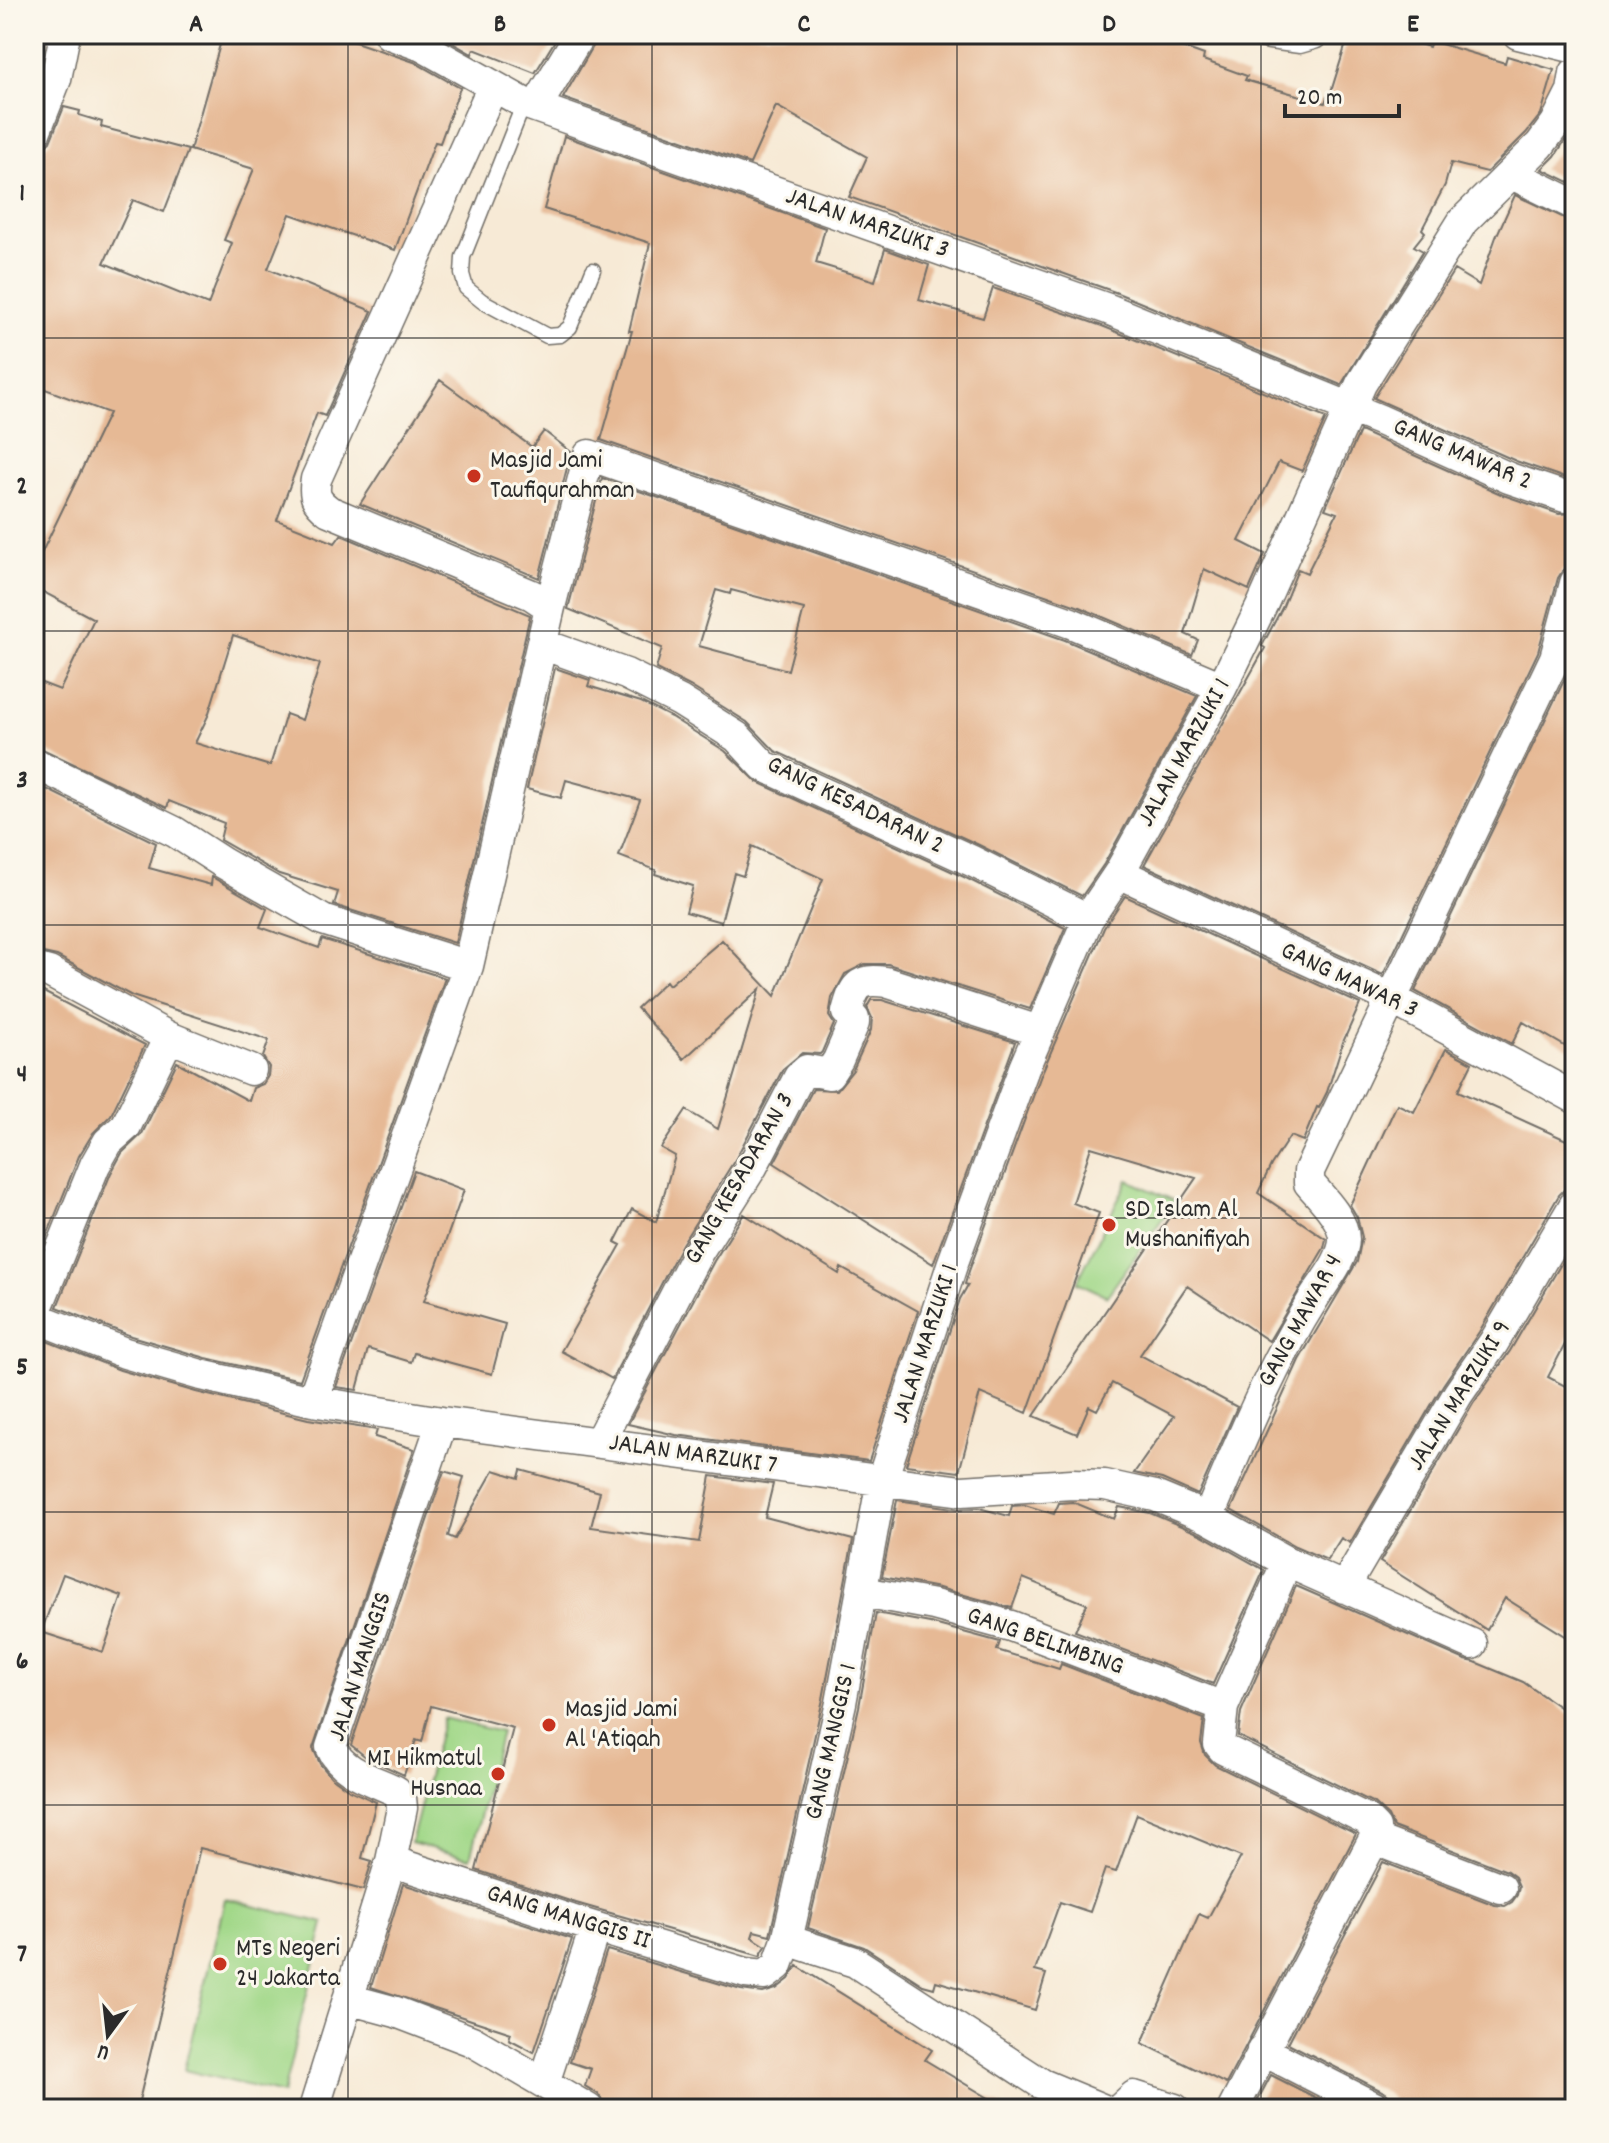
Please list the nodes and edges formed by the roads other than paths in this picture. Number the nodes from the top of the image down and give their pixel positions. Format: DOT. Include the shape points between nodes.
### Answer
graph roads {
  1 [pos="65,34"];
  2 [pos="389,34"];
  3 [pos="580,34"];
  4 [pos="1269,34"];
  5 [pos="1313,34"];
  6 [pos="1518,34"];
  7 [pos="1575,48"];
  8 [pos="1575,73"];
  9 [pos="493,86"];
  10 [pos="530,105"];
  11 [pos="34,135"];
  12 [pos="1512,174"];
  13 [pos="1575,205"];
  14 [pos="593,270"];
  15 [pos="1350,408"];
  16 [pos="1575,494"];
  17 [pos="1575,583"];
  18 [pos="550,607"];
  19 [pos="542,644"];
  20 [pos="1212,683"];
  21 [pos="34,763"];
  22 [pos="1119,873"];
  23 [pos="1088,919"];
  24 [pos="468,966"];
  25 [pos="34,968"];
  26 [pos="1390,998"];
  27 [pos="1039,1031"];
  28 [pos="169,1037"];
  29 [pos="251,1070"];
  30 [pos="1575,1098"];
  31 [pos="1575,1204"];
  32 [pos="34,1316"];
  33 [pos="312,1401"];
  34 [pos="442,1422"];
  35 [pos="599,1442"];
  36 [pos="882,1480"];
  37 [pos="1208,1518"];
  38 [pos="1287,1562"];
  39 [pos="1344,1588"];
  40 [pos="863,1592"];
  41 [pos="1472,1644"];
  42 [pos="1223,1707"];
  43 [pos="1374,1839"];
  44 [pos="391,1861"];
  45 [pos="1501,1888"];
  46 [pos="595,1928"];
  47 [pos="787,1940"];
  48 [pos="746,1973"];
  49 [pos="348,1999"];
  50 [pos="1262,2050"];
  51 [pos="544,2083"];
  52 [pos="314,2109"];
  53 [pos="588,2109"];
  54 [pos="1102,2109"];
  55 [pos="1120,2109"];
  56 [pos="1175,2109"];
  57 [pos="1233,2109"];
  58 [pos="1378,2109"];
  1 -- 11 [label="street" via="56,79"];
  2 -- 9 [label="street, JALAN MARZUKI 3" via="422,46"];
  3 -- 10 [label="street"];
  4 -- 5 [label="street"];
  6 -- 7 [label="street"];
  8 -- 12 [label="street, JALAN MARZUKI 1" via="1556,123"];
  9 -- 10 [label="street, JALAN MARZUKI 3"];
  9 -- 18 [label="street" via="316,479 314,494 329,511"];
  10 -- 14 [label="lane" via="463,257 466,288 547,336 560,335 570,327"];
  10 -- 15 [label="street, JALAN MARZUKI 3" via="1108,309"];
  12 -- 13 [label="street"];
  12 -- 15 [label="street, JALAN MARZUKI 1" via="1463,221"];
  15 -- 16 [label="street, GANG MAWAR 2" via="1509,478 1565,497"];
  15 -- 20 [label="street, JALAN MARZUKI 1" via="1306,512"];
  17 -- 26 [label="street" via="1555,658"];
  18 -- 19 [label="street"];
  18 -- 20 [label="street" via="589,455 1071,623"];
  19 -- 23 [label="street, GANG KESADARAN 2" via="626,674 680,701 737,737 764,766"];
  19 -- 24 [label="street"];
  20 -- 22 [label="street, JALAN MARZUKI 1"];
  21 -- 24 [label="street" via="175,832 323,920"];
  22 -- 23 [label="street, JALAN MARZUKI 1"];
  22 -- 26 [label="street, GANG MAWAR 3"];
  23 -- 27 [label="street, JALAN MARZUKI 1"];
  24 -- 33 [label="street"];
  25 -- 28 [label="street"];
  26 -- 30 [label="street, GANG MAWAR 3"];
  26 -- 37 [label="street, GANG MAWAR 4" via="1308,1178 1342,1229 1342,1248 1259,1397"];
  27 -- 35 [label="street, GANG KESADARAN 3" via="886,982 867,979 858,985 847,1012 854,1023 838,1060 829,1074 807,1070 799,1077 752,1167 698,1252"];
  27 -- 36 [label="street, JALAN MARZUKI 1" via="952,1265"];
  28 -- 29 [label="street"];
  28 -- 32 [label="street" via="126,1126 108,1142 95,1165"];
  31 -- 39 [label="street, JALAN MARZUKI 9"];
  32 -- 33 [label="street, JALAN MARZUKI 7" via="125,1353"];
  33 -- 34 [label="street, JALAN MARZUKI 7"];
  34 -- 35 [label="street, JALAN MARZUKI 7"];
  34 -- 44 [label="street, JALAN MANGGIS" via="331,1747 343,1765 401,1798"];
  35 -- 36 [label="street, JALAN MARZUKI 7"];
  36 -- 37 [label="street, JALAN MARZUKI 7" via="962,1491 1105,1485 1155,1496"];
  36 -- 40 [label="street, GANG MANGGIS 1"];
  37 -- 38 [label="street, JALAN MARZUKI 7"];
  38 -- 39 [label="street, JALAN MARZUKI 7"];
  38 -- 42 [label="street"];
  39 -- 41 [label="street, JALAN MARZUKI 7"];
  40 -- 42 [label="street, GANG BELIMBING" via="1011,1626"];
  40 -- 47 [label="street, GANG MANGGIS 1"];
  42 -- 43 [label="street" via="1223,1749 1366,1819 1375,1828"];
  43 -- 45 [label="street"];
  43 -- 50 [label="street"];
  44 -- 46 [label="street, GANG MANGGIS II"];
  44 -- 49 [label="street, JALAN MANGGIS"];
  46 -- 48 [label="street, GANG MANGGIS II"];
  46 -- 51 [label="street"];
  47 -- 48 [label="street, GANG MANGGIS 1" via="772,1972"];
  47 -- 54 [label="street" via="855,1962 1042,2084"];
  49 -- 51 [label="street" via="472,2041"];
  49 -- 52 [label="street, JALAN MANGGIS"];
  50 -- 57 [label="street"];
  50 -- 58 [label="street"];
  51 -- 53 [label="street"];
  55 -- 56 [label="street" via="1134,2096"];
}
